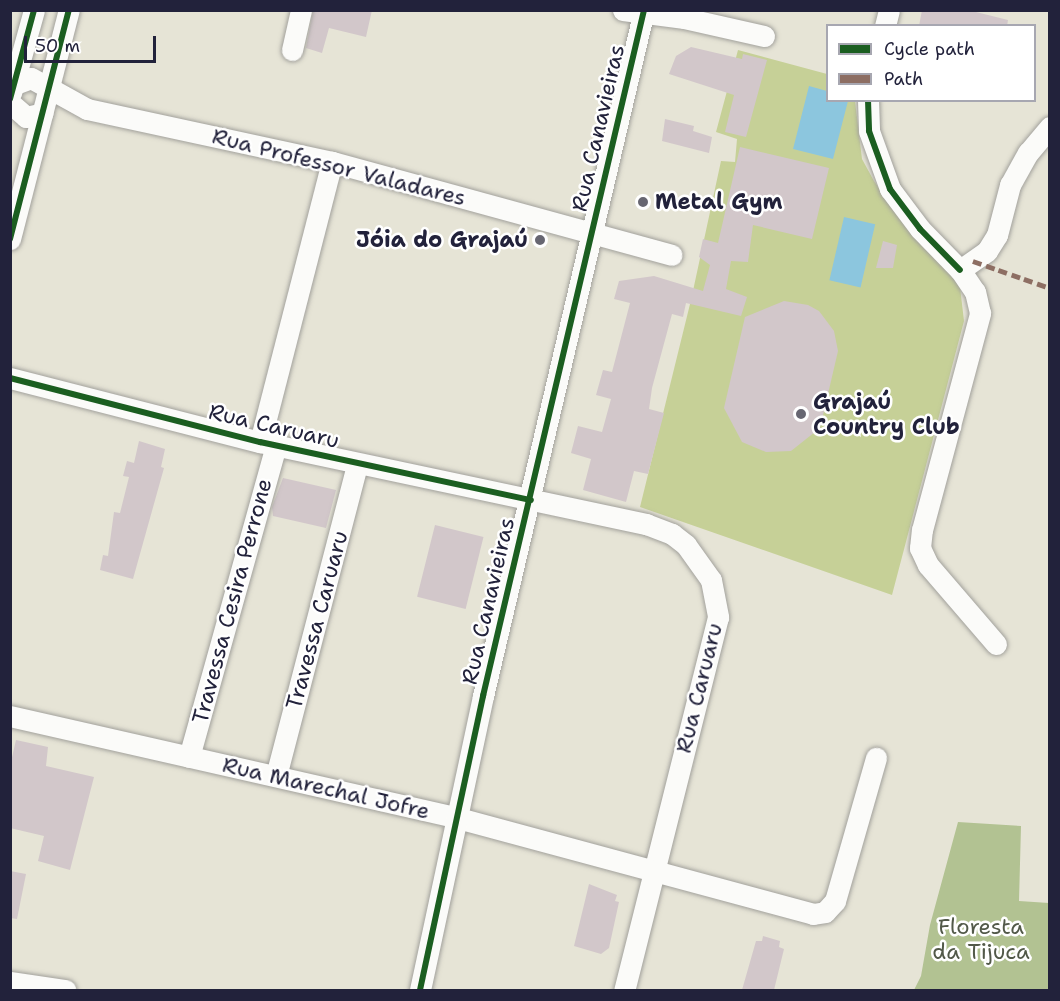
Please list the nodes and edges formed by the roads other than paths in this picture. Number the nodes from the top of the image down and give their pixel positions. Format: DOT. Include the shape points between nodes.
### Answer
graph roads {
  1 [pos="34,10"];
  2 [pos="69,10"];
  3 [pos="301,10"];
  4 [pos="636,12"];
  5 [pos="764,36"];
  6 [pos="292,50"];
  7 [pos="49,91"];
  8 [pos="11,94"];
  9 [pos="868,102"];
  10 [pos="43,113"];
  11 [pos="1050,127"];
  12 [pos="332,162"];
  13 [pos="592,230"];
  14 [pos="10,239"];
  15 [pos="672,255"];
  16 [pos="960,270"];
  17 [pos="10,378"];
  18 [pos="268,444"];
  19 [pos="357,464"];
  20 [pos="531,500"];
  21 [pos="996,644"];
  22 [pos="10,716"];
  23 [pos="189,757"];
  24 [pos="876,758"];
  25 [pos="276,776"];
  26 [pos="458,818"];
  27 [pos="653,873"];
  28 [pos="10,982"];
  29 [pos="65,990"];
  30 [pos="420,990"];
  31 [pos="624,990"];
  1 -- 8 [label="street"];
  2 -- 7 [label="street"];
  3 -- 6 [label="street"];
  4 -- 5 [label="street"];
  4 -- 13 [label="street, Rua Canavieiras"];
  7 -- 8 [label="street, Rua Professor Valadares" via="31,78"];
  7 -- 10 [label="street"];
  7 -- 12 [label="street, Rua Professor Valadares" via="87,109"];
  8 -- 10 [label="street" via="26,117"];
  9 -- 16 [label="street" via="869,131 890,189 920,229"];
  10 -- 14 [label="street"];
  11 -- 16 [label="street" via="1028,153 1010,185 997,235 987,251"];
  12 -- 13 [label="street, Rua Professor Valadares"];
  12 -- 18 [label="street, Travessa Cesira Perrone"];
  13 -- 15 [label="street, Rua Professor Valadares"];
  13 -- 20 [label="street, Rua Canavieiras"];
  16 -- 21 [label="street" via="975,292 980,313 920,548 928,565"];
  17 -- 18 [label="street, Rua Caruaru"];
  18 -- 19 [label="street, Rua Caruaru"];
  18 -- 23 [label="street, Travessa Cesira Perrone"];
  19 -- 20 [label="street, Rua Caruaru"];
  19 -- 25 [label="street, Travessa Caruaru"];
  20 -- 26 [label="street, Rua Canavieiras"];
  20 -- 27 [label="street, Rua Caruaru" via="646,524 672,534 703,564 711,580 718,617"];
  22 -- 23 [label="street, Rua Marechal Jofre"];
  23 -- 25 [label="street, Rua Marechal Jofre"];
  24 -- 27 [label="street, Rua Marechal Jofre" via="835,901 825,912 813,914"];
  25 -- 26 [label="street, Rua Marechal Jofre"];
  26 -- 27 [label="street, Rua Marechal Jofre"];
  26 -- 30 [label="street, Rua Canavieiras"];
  27 -- 31 [label="street, Rua Caruaru"];
  28 -- 29 [label="street"];
}
